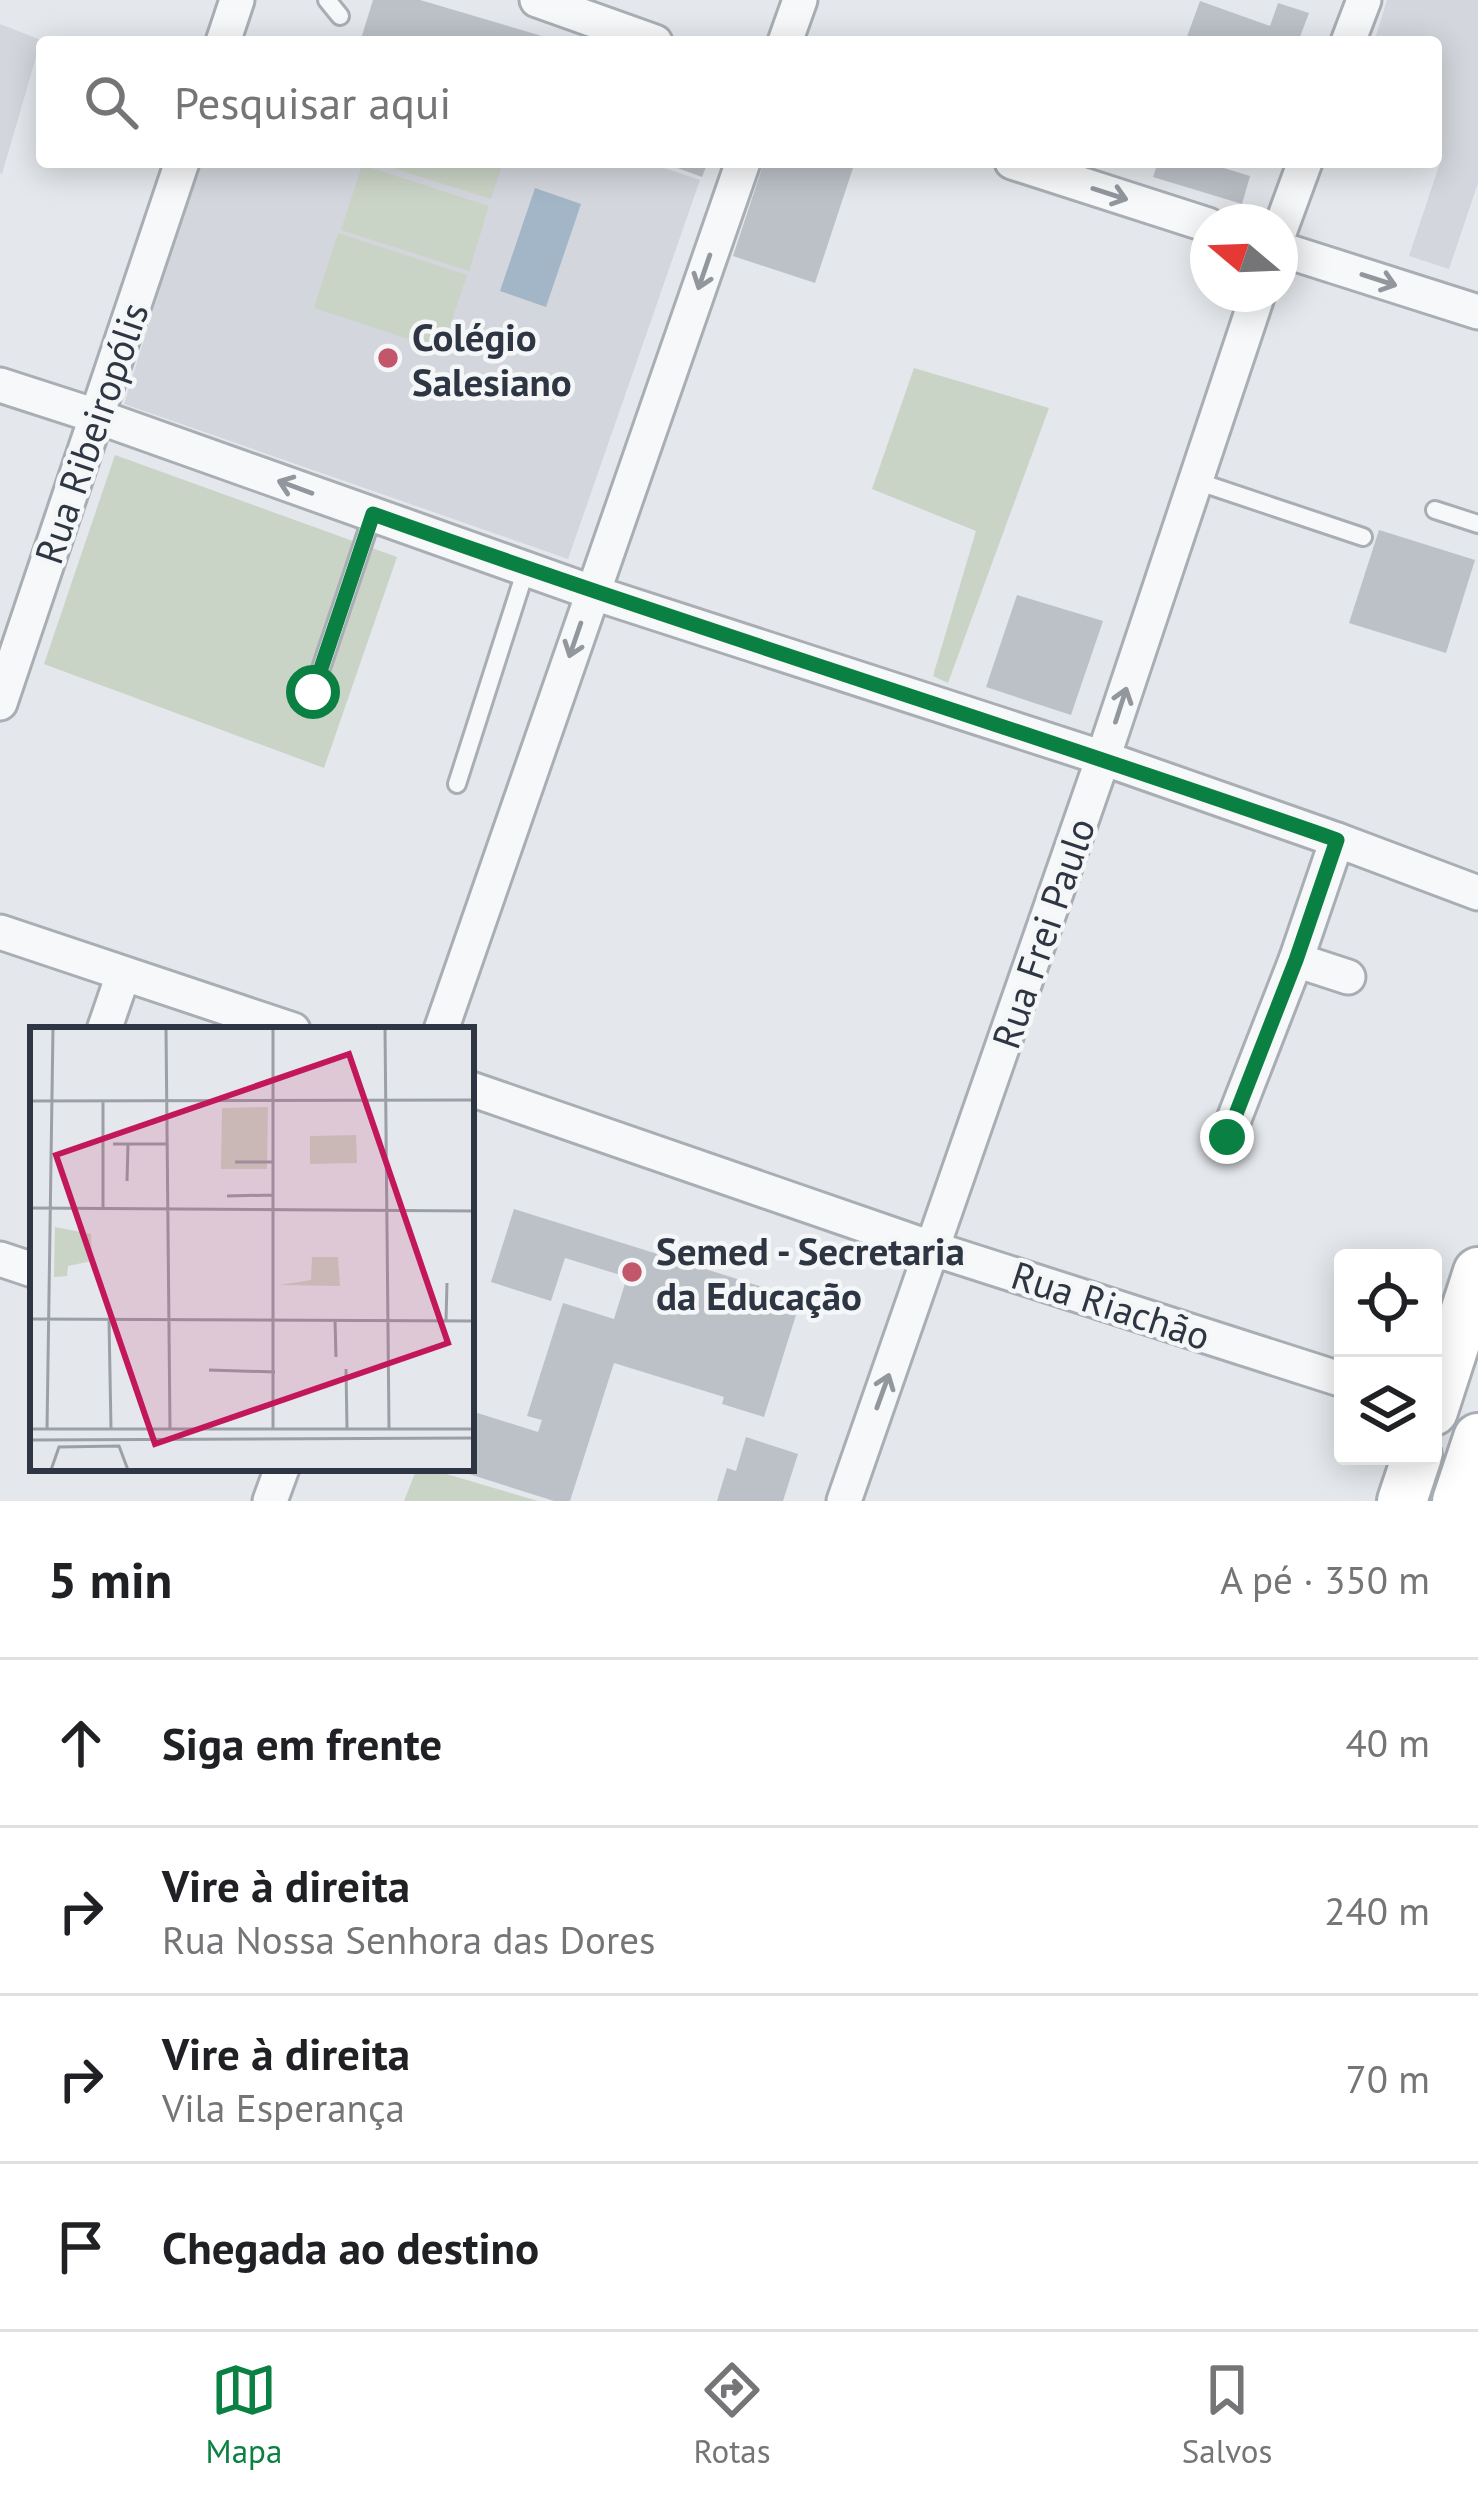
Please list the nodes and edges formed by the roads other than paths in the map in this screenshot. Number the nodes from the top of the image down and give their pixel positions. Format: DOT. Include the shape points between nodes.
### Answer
graph roads {
  1 [pos="237,0"];
  2 [pos="327,0"];
  3 [pos="538,0"];
  4 [pos="800,0"];
  5 [pos="1364,0"];
  6 [pos="340,16"];
  7 [pos="225,36"];
  8 [pos="638,36"];
  9 [pos="787,36"];
  10 [pos="1350,36"];
  11 [pos="180,168"];
  12 [pos="741,168"];
  13 [pos="1030,168"];
  14 [pos="1303,168"];
  15 [pos="1290,204"];
  16 [pos="1190,220"];
  17 [pos="1298,255"];
  18 [pos="1252,312"];
  19 [pos="1478,312"];
  20 [pos="0,385"];
  21 [pos="96,416"];
  22 [pos="1196,481"];
  23 [pos="1435,510"];
  24 [pos="373,514"];
  25 [pos="1478,524"];
  26 [pos="1363,537"];
  27 [pos="526,569"];
  28 [pos="591,592"];
  29 [pos="313,692"];
  30 [pos="0,703"];
  31 [pos="1103,758"];
  32 [pos="457,784"];
  33 [pos="1337,840"];
  34 [pos="1478,893"];
  35 [pos="0,932"];
  36 [pos="1296,960"];
  37 [pos="123,975"];
  38 [pos="1348,976"];
  39 [pos="105,1027"];
  40 [pos="284,1027"];
  41 [pos="442,1027"];
  42 [pos="474,1090"];
  43 [pos="1227,1137"];
  44 [pos="934,1249"];
  45 [pos="0,1259"];
  46 [pos="30,1269"];
  47 [pos="1478,1272"];
  48 [pos="1334,1377"];
  49 [pos="1442,1383"];
  50 [pos="1478,1438"];
  51 [pos="1414,1465"];
  52 [pos="281,1471"];
  53 [pos="270,1501"];
  54 [pos="844,1501"];
  55 [pos="1402,1501"];
  56 [pos="1457,1501"];
  1 -- 7 [label="street"];
  2 -- 6 [label="lane"];
  3 -- 8 [label="street"];
  4 -- 9 [label="street"];
  5 -- 10 [label="street"];
  11 -- 21 [label="street, Rua Ribeiropólis"];
  12 -- 28 [label="street, one-way"];
  13 -- 16 [label="street, one-way"];
  14 -- 15 [label="street"];
  17 -- 19 [label="street, one-way"];
  18 -- 22 [label="street, Rua Frei Paulo"];
  20 -- 21 [label="street"];
  24 -- 21 [label="street, one-way"];
  21 -- 30 [label="street, Rua Ribeiropólis"];
  22 -- 26 [label="lane"];
  31 -- 22 [label="street, Rua Frei Paulo, one-way"];
  23 -- 25 [label="lane"];
  24 -- 27 [label="street"];
  24 -- 29 [label="lane"];
  27 -- 28 [label="street"];
  27 -- 32 [label="lane"];
  28 -- 31 [label="street"];
  28 -- 41 [label="street, one-way"];
  31 -- 33 [label="street"];
  31 -- 44 [label="street, Rua Frei Paulo"];
  33 -- 34 [label="street"];
  33 -- 36 [label="street"];
  35 -- 37 [label="street"];
  36 -- 38 [label="street"];
  36 -- 43 [label="street"];
  37 -- 39 [label="street"];
  37 -- 40 [label="street"];
  42 -- 44 [label="street, Rua Riachão"];
  44 -- 48 [label="street, Rua Riachão"];
  54 -- 44 [label="street, Rua Frei Paulo, one-way"];
  45 -- 46 [label="street"];
  47 -- 49 [label="main road"];
  50 -- 56 [label="main road"];
  51 -- 55 [label="main road"];
  52 -- 53 [label="street"];
}
